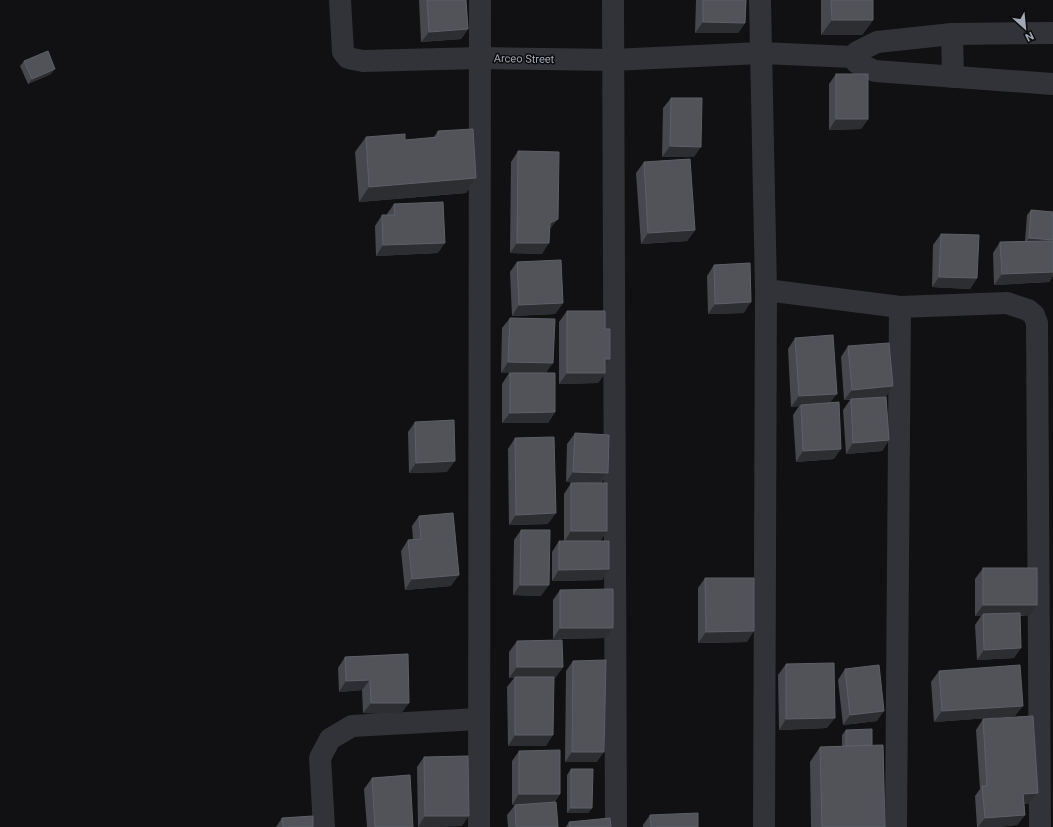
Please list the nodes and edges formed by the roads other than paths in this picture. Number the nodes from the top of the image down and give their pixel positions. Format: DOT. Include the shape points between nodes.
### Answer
graph roads {
  1 [pos="340,0"];
  2 [pos="480,0"];
  3 [pos="613,0"];
  4 [pos="760,0"];
  5 [pos="1053,33"];
  6 [pos="952,34"];
  7 [pos="760,53"];
  8 [pos="852,57"];
  9 [pos="480,58"];
  10 [pos="613,60"];
  11 [pos="952,77"];
  12 [pos="1053,84"];
  13 [pos="766,290"];
  14 [pos="900,307"];
  15 [pos="478,719"];
  16 [pos="324,827"];
  17 [pos="479,827"];
  18 [pos="616,827"];
  19 [pos="764,827"];
  20 [pos="896,827"];
  21 [pos="1040,827"];
  1 -- 9 [label="street, Arceo Street" via="341,45 348,58 363,61"];
  2 -- 9 [label="street"];
  3 -- 10 [label="street"];
  4 -- 7 [label="street"];
  5 -- 6 [label="street"];
  6 -- 8 [label="street" via="877,42"];
  6 -- 11 [label="street"];
  7 -- 8 [label="street, Arceo Street"];
  7 -- 10 [label="street, Arceo Street"];
  7 -- 13 [label="street"];
  8 -- 11 [label="street" via="857,63 875,71"];
  9 -- 10 [label="street, Arceo Street"];
  9 -- 15 [label="street"];
  10 -- 18 [label="street"];
  11 -- 12 [label="street"];
  13 -- 14 [label="street"];
  13 -- 19 [label="street"];
  14 -- 20 [label="street"];
  14 -- 21 [label="street" via="1007,303 1028,310 1034,315 1037,323"];
  15 -- 16 [label="street" via="352,726 330,739 320,758"];
  15 -- 17 [label="street"];
}
